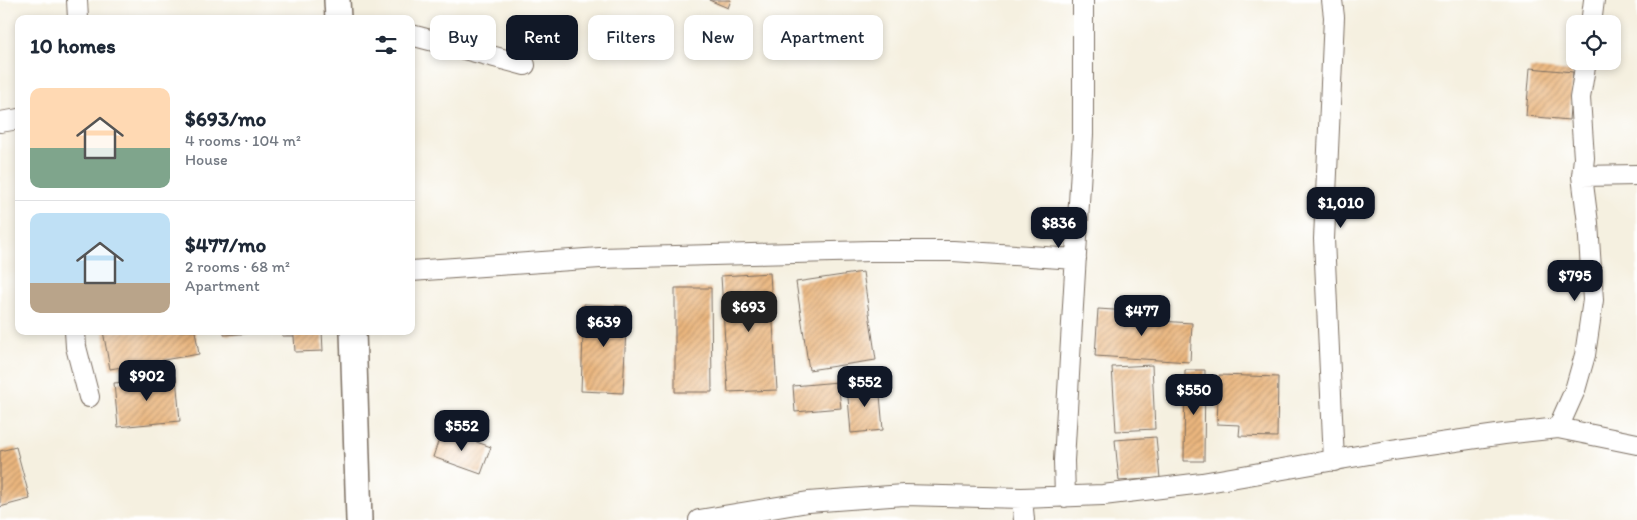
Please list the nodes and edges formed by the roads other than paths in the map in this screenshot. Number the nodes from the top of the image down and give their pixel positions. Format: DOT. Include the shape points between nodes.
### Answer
graph roads {
  1 [pos="77,0"];
  2 [pos="1084,0"];
  3 [pos="1332,0"];
  4 [pos="1594,0"];
  5 [pos="78,15"];
  6 [pos="1592,15"];
  7 [pos="415,36"];
  8 [pos="525,65"];
  9 [pos="1585,70"];
  10 [pos="15,120"];
  11 [pos="0,122"];
  12 [pos="1637,175"];
  13 [pos="1582,176"];
  14 [pos="1076,259"];
  15 [pos="415,271"];
  16 [pos="76,335"];
  17 [pos="353,335"];
  18 [pos="89,397"];
  19 [pos="1558,428"];
  20 [pos="1637,444"];
  21 [pos="1334,460"];
  22 [pos="1065,497"];
  23 [pos="1022,498"];
  24 [pos="359,520"];
  25 [pos="699,520"];
  26 [pos="1024,520"];
  1 -- 5 [label="street"];
  2 -- 14 [label="street" via="1083,134"];
  3 -- 21 [label="street" via="1334,18 1324,239"];
  4 -- 6 [label="street"];
  7 -- 8 [label="street"];
  9 -- 13 [label="street" via="1580,98"];
  10 -- 11 [label="street"];
  12 -- 13 [label="street"];
  13 -- 19 [label="street" via="1593,300 1575,390"];
  14 -- 15 [label="street" via="953,251 871,251 600,258"];
  14 -- 22 [label="street" via="1064,461"];
  16 -- 18 [label="street"];
  17 -- 24 [label="street"];
  19 -- 20 [label="street"];
  19 -- 21 [label="street"];
  21 -- 22 [label="street" via="1202,483"];
  22 -- 23 [label="street"];
  23 -- 25 [label="street" via="904,495 808,502"];
  23 -- 26 [label="street"];
}
